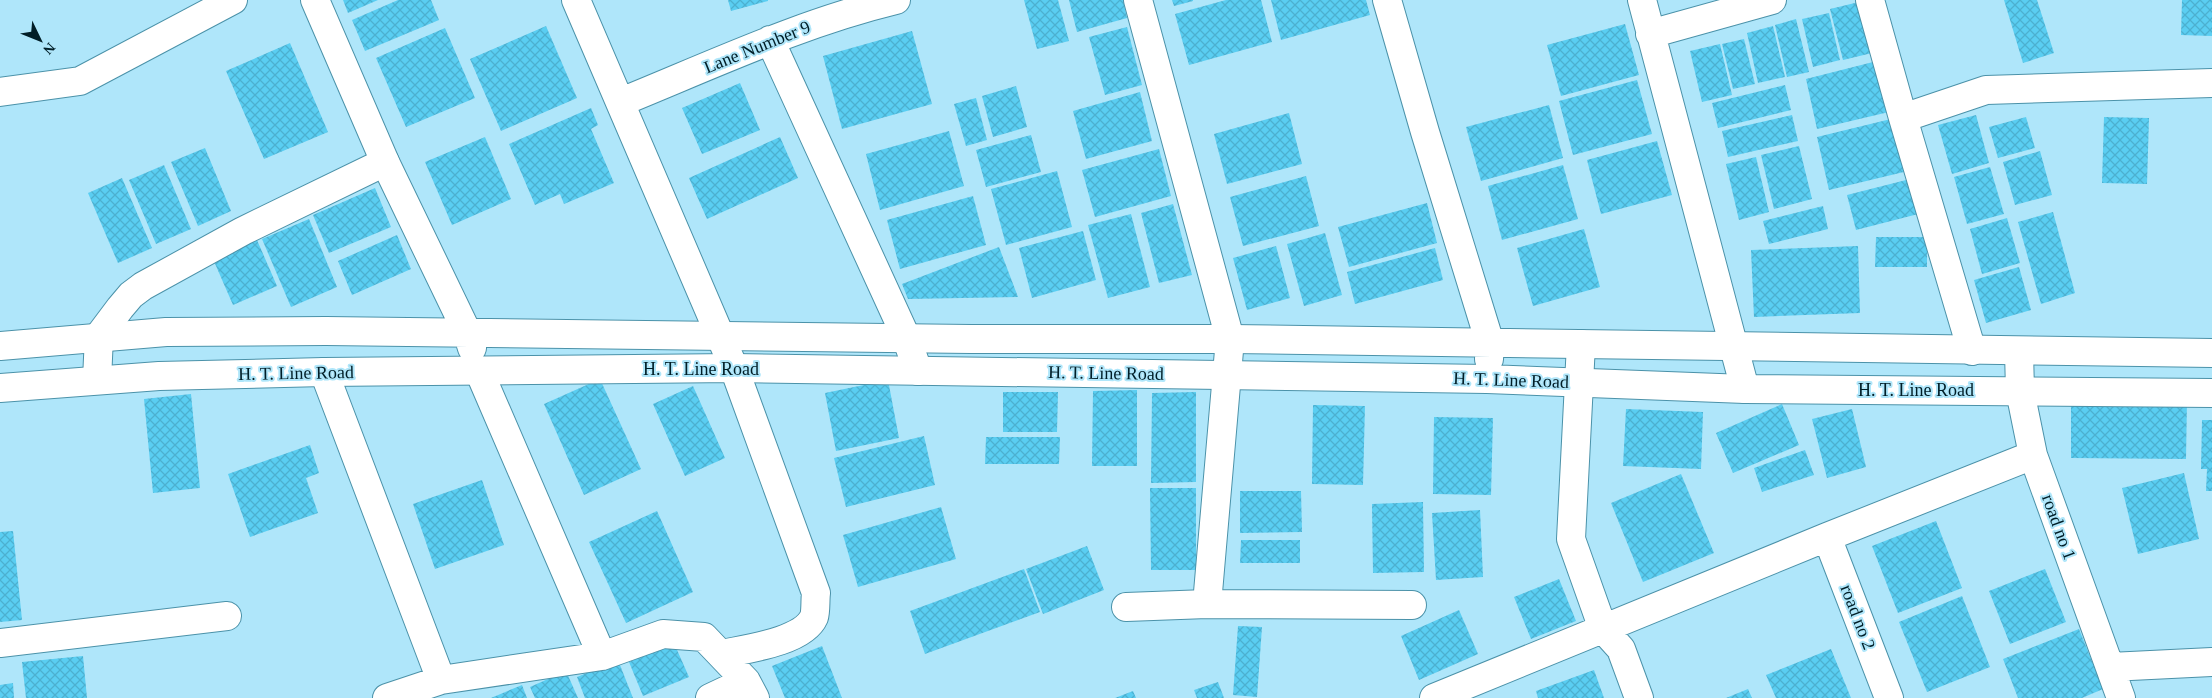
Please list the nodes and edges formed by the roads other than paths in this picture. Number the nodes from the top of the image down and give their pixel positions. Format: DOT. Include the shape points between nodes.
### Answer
graph roads {
  1 [pos="233,0"];
  2 [pos="315,0"];
  3 [pos="576,0"];
  4 [pos="896,0"];
  5 [pos="1138,0"];
  6 [pos="1388,0"];
  7 [pos="1642,0"];
  8 [pos="1772,0"];
  9 [pos="1870,0"];
  10 [pos="1650,34"];
  11 [pos="770,40"];
  12 [pos="2212,83"];
  13 [pos="0,92"];
  14 [pos="622,102"];
  15 [pos="1903,118"];
  16 [pos="385,162"];
  17 [pos="467,332"];
  18 [pos="719,334"];
  19 [pos="100,336"];
  20 [pos="906,337"];
  21 [pos="1230,339"];
  22 [pos="1490,343"];
  23 [pos="1581,344"];
  24 [pos="1734,345"];
  25 [pos="0,346"];
  26 [pos="1972,351"];
  27 [pos="2019,351"];
  28 [pos="2212,353"];
  29 [pos="734,368"];
  30 [pos="918,370"];
  31 [pos="479,371"];
  32 [pos="324,372"];
  33 [pos="1227,374"];
  34 [pos="1487,379"];
  35 [pos="97,380"];
  36 [pos="1578,382"];
  37 [pos="0,388"];
  38 [pos="1745,389"];
  39 [pos="2020,391"];
  40 [pos="2212,393"];
  41 [pos="2033,456"];
  42 [pos="1827,537"];
  43 [pos="1208,604"];
  44 [pos="1412,605"];
  45 [pos="1126,608"];
  46 [pos="227,616"];
  47 [pos="1603,629"];
  48 [pos="0,643"];
  49 [pos="722,654"];
  50 [pos="602,656"];
  51 [pos="2212,662"];
  52 [pos="2110,667"];
  53 [pos="441,680"];
  54 [pos="751,690"];
  55 [pos="387,698"];
  56 [pos="710,698"];
  57 [pos="1434,698"];
  58 [pos="1639,698"];
  59 [pos="1889,698"];
  60 [pos="2121,698"];
  1 -- 13 [label="street" via="80,81"];
  2 -- 16 [label="street"];
  3 -- 14 [label="street"];
  4 -- 11 [label="street, Lane Number 9" via="851,11"];
  5 -- 21 [label="street"];
  6 -- 22 [label="street"];
  7 -- 10 [label="street"];
  8 -- 10 [label="street"];
  9 -- 15 [label="street"];
  10 -- 24 [label="street"];
  11 -- 14 [label="street, Lane Number 9"];
  11 -- 20 [label="street"];
  12 -- 15 [label="street" via="1986,90"];
  14 -- 18 [label="street"];
  15 -- 26 [label="street"];
  16 -- 17 [label="street"];
  16 -- 19 [label="street" via="242,231 143,286 125,302"];
  17 -- 18 [label="street, H. T. Line Road"];
  17 -- 19 [label="street, H. T. Line Road" via="175,332"];
  17 -- 31 [label="street"];
  18 -- 20 [label="street, H. T. Line Road"];
  18 -- 29 [label="street"];
  19 -- 25 [label="street, H. T. Line Road"];
  19 -- 35 [label="street"];
  20 -- 21 [label="street, H. T. Line Road"];
  20 -- 30 [label="street"];
  21 -- 22 [label="street, H. T. Line Road"];
  21 -- 33 [label="street"];
  22 -- 23 [label="street, H. T. Line Road"];
  22 -- 34 [label="street"];
  23 -- 24 [label="street, H. T. Line Road"];
  23 -- 36 [label="street"];
  24 -- 26 [label="street, H. T. Line Road"];
  24 -- 38 [label="street"];
  26 -- 27 [label="street, H. T. Line Road"];
  27 -- 28 [label="street, H. T. Line Road"];
  27 -- 39 [label="street, road no 1"];
  29 -- 30 [label="street, H. T. Line Road"];
  29 -- 31 [label="street, H. T. Line Road"];
  29 -- 49 [label="street" via="816,593 814,617 800,632 780,641"];
  30 -- 33 [label="street, H. T. Line Road"];
  31 -- 32 [label="street, H. T. Line Road"];
  31 -- 50 [label="street"];
  32 -- 35 [label="street, H. T. Line Road"];
  32 -- 53 [label="street"];
  33 -- 34 [label="street, H. T. Line Road"];
  33 -- 43 [label="street"];
  34 -- 36 [label="street, H. T. Line Road"];
  35 -- 37 [label="street, H. T. Line Road"];
  36 -- 38 [label="street, H. T. Line Road"];
  36 -- 47 [label="street" via="1571,539"];
  38 -- 39 [label="street, H. T. Line Road"];
  39 -- 40 [label="street, H. T. Line Road"];
  39 -- 41 [label="street, road no 1"];
  41 -- 42 [label="street"];
  41 -- 52 [label="street, road no 1"];
  42 -- 47 [label="street"];
  42 -- 59 [label="street, road no 2"];
  43 -- 44 [label="street"];
  43 -- 45 [label="street"];
  46 -- 48 [label="street"];
  47 -- 57 [label="street"];
  47 -- 58 [label="street" via="1621,649"];
  49 -- 50 [label="street" via="704,637 663,634"];
  49 -- 54 [label="street"];
  50 -- 53 [label="street"];
  51 -- 52 [label="street"];
  52 -- 60 [label="street, road no 1"];
  53 -- 55 [label="street"];
  54 -- 56 [label="street"];
}
